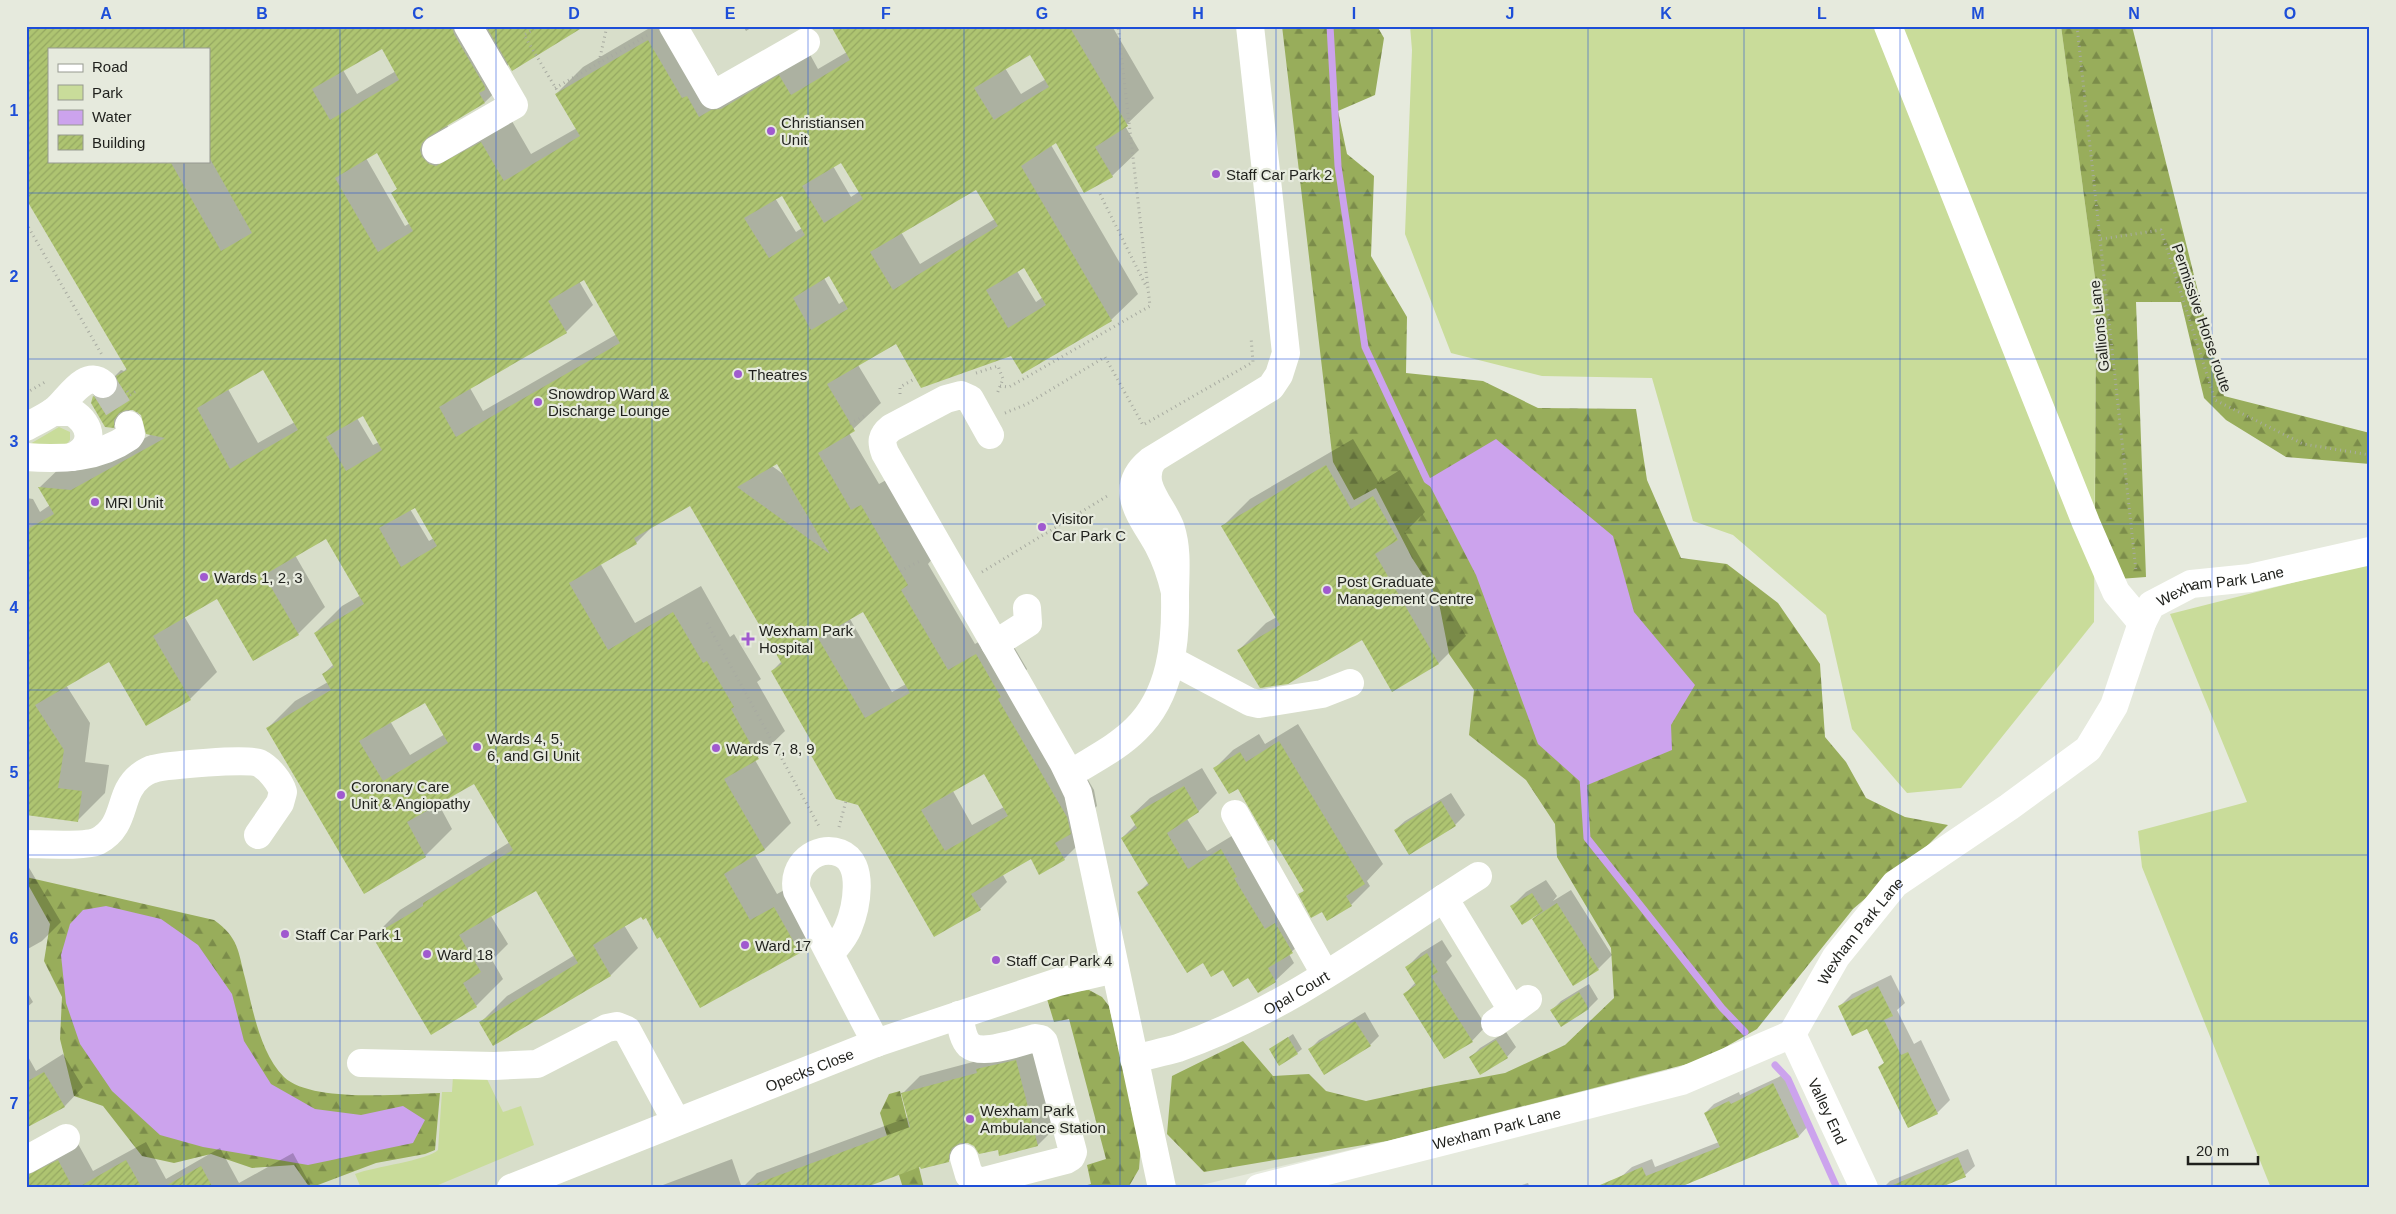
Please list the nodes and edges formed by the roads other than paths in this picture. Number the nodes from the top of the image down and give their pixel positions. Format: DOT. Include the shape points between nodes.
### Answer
graph roads {
  1 [pos="468,26"];
  2 [pos="1250,26"];
  3 [pos="1888,26"];
  4 [pos="664,28"];
  5 [pos="806,42"];
  6 [pos="436,150"];
  7 [pos="104,372"];
  8 [pos="53,412"];
  9 [pos="128,425"];
  10 [pos="994,425"];
  11 [pos="26,426"];
  12 [pos="28,457"];
  13 [pos="72,457"];
  14 [pos="2370,551"];
  15 [pos="1027,608"];
  16 [pos="2142,623"];
  17 [pos="995,644"];
  18 [pos="1172,660"];
  19 [pos="1350,683"];
  20 [pos="1070,774"];
  21 [pos="1234,814"];
  22 [pos="258,834"];
  23 [pos="26,844"];
  24 [pos="1478,876"];
  25 [pos="1444,898"];
  26 [pos="830,954"];
  27 [pos="1115,969"];
  28 [pos="1325,974"];
  29 [pos="1512,1010"];
  30 [pos="959,1015"];
  31 [pos="1792,1034"];
  32 [pos="876,1044"];
  33 [pos="1134,1059"];
  34 [pos="361,1063"];
  35 [pos="676,1121"];
  36 [pos="66,1138"];
  37 [pos="964,1158"];
  38 [pos="26,1160"];
  39 [pos="511,1188"];
  40 [pos="1162,1188"];
  41 [pos="1259,1188"];
  42 [pos="1864,1188"];
  1 -- 6 [label="street" via="514,106"];
  2 -- 18 [label="street" via="1286,341 1284,362 1271,387 1156,457 1148,469 1150,488 1174,540"];
  3 -- 16 [label="street" via="2116,592"];
  4 -- 5 [label="street" via="713,95"];
  7 -- 8 [label="street" via="96,380 74,389"];
  8 -- 11 [label="street"];
  8 -- 13 [label="street" via="72,412 86,426 86,448"];
  9 -- 13 [label="street" via="131,434 127,438 95,454"];
  10 -- 17 [label="street" via="970,399 961,395 946,399 891,428 884,433 882,440 885,453"];
  12 -- 13 [label="street"];
  14 -- 16 [label="street, Wexham Park Lane" via="2250,578 2191,584 2151,605"];
  15 -- 17 [label="street" via="1029,619 1026,626"];
  16 -- 31 [label="street, Wexham Park Lane" via="2114,706 2088,748 2009,807 1895,884 1836,957"];
  17 -- 20 [label="street"];
  18 -- 19 [label="street" via="1259,704 1322,694"];
  18 -- 20 [label="street" via="1158,696 1137,728"];
  20 -- 27 [label="street" via="1082,806"];
  21 -- 28 [label="street"];
  22 -- 23 [label="street" via="280,803 283,792 266,768 253,762 151,770 128,789 113,830 97,841"];
  24 -- 25 [label="street, Opal Court"];
  25 -- 28 [label="street, Opal Court"];
  25 -- 29 [label="street"];
  26 -- 26 [label="street" via="796,891 795,880 807,859 824,852 840,853 851,862 857,887 849,926"];
  26 -- 32 [label="street"];
  27 -- 30 [label="street, Opecks Close" via="1058,982"];
  27 -- 33 [label="street"];
  28 -- 33 [label="street, Opal Court" via="1244,1020 1178,1048"];
  30 -- 32 [label="street, Opecks Close"];
  30 -- 37 [label="street" via="966,1040 979,1050 1041,1038 1073,1152 1066,1160 980,1182 969,1175"];
  31 -- 41 [label="street, Wexham Park Lane" via="1682,1081"];
  31 -- 42 [label="street, Valley End"];
  32 -- 35 [label="street, Opecks Close"];
  33 -- 40 [label="street"];
  34 -- 35 [label="street" via="538,1064 607,1028 617,1026 627,1030"];
  35 -- 39 [label="street, Opecks Close"];
  36 -- 38 [label="street"];
}
